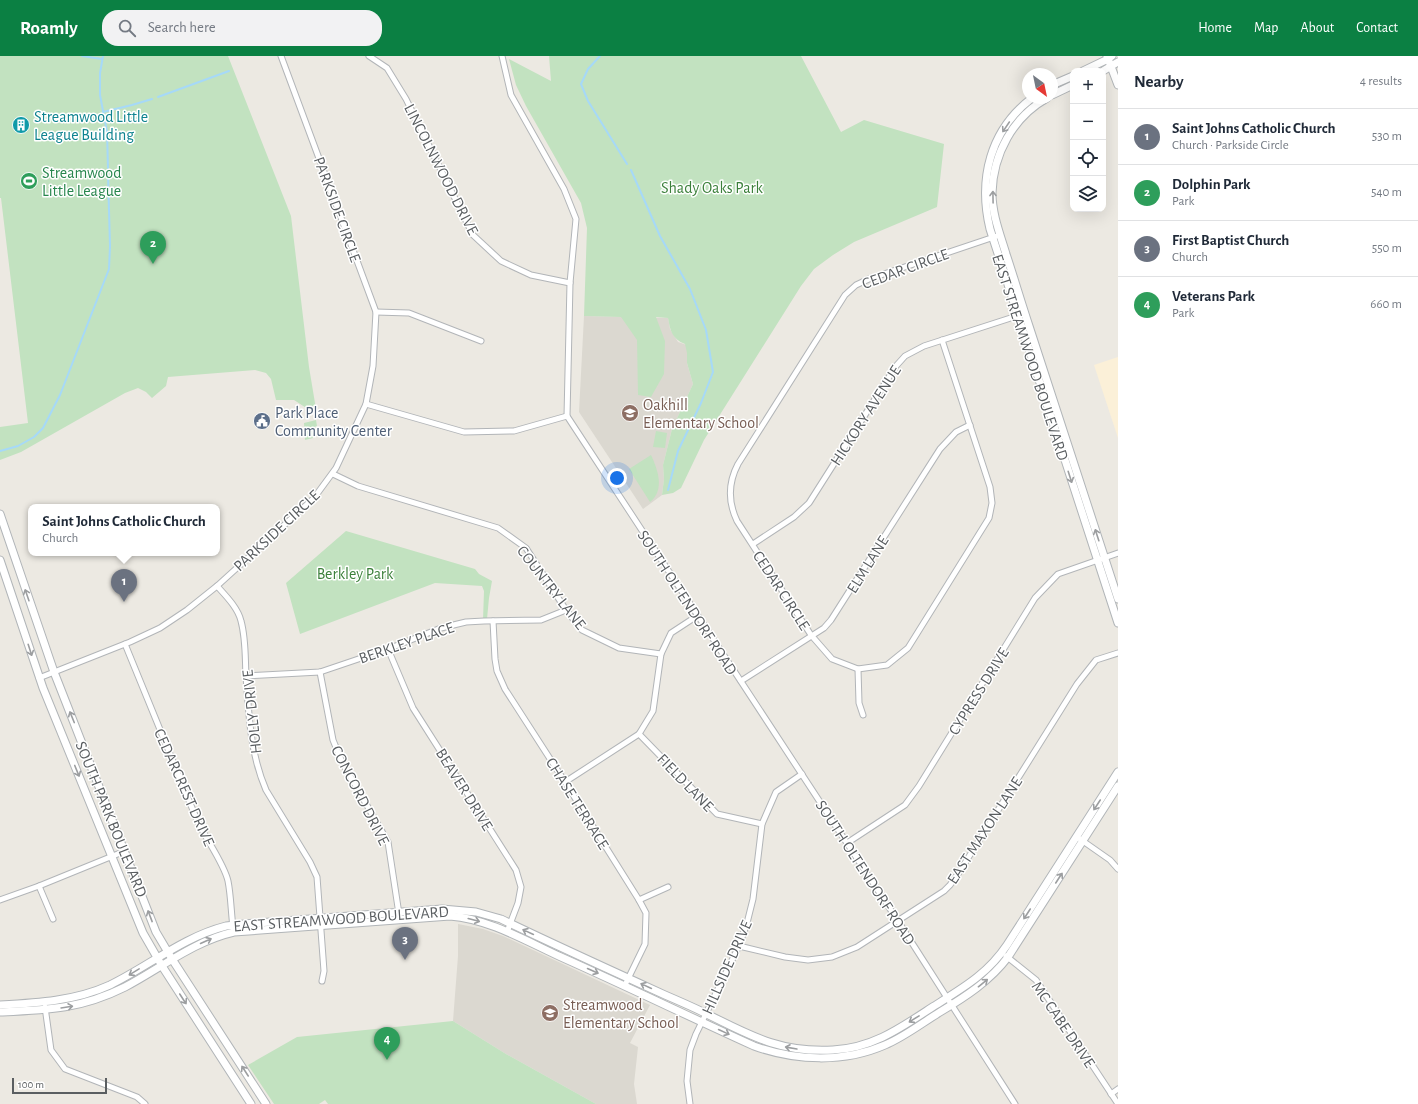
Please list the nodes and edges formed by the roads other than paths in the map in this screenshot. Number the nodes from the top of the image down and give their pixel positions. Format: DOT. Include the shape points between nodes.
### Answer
graph roads {
  1 [pos="282,56"];
  2 [pos="369,56"];
  3 [pos="502,56"];
  4 [pos="1109,57"];
  5 [pos="1118,62"];
  6 [pos="1111,67"];
  7 [pos="1089,68"];
  8 [pos="1106,70"];
  9 [pos="1070,77"];
  10 [pos="1058,82"];
  11 [pos="1118,84"];
  12 [pos="1070,86"];
  13 [pos="1058,92"];
  14 [pos="1025,104"];
  15 [pos="1037,104"];
  16 [pos="1000,235"];
  17 [pos="993,238"];
  18 [pos="570,283"];
  19 [pos="376,312"];
  20 [pos="1021,315"];
  21 [pos="942,340"];
  22 [pos="481,341"];
  23 [pos="366,404"];
  24 [pos="567,416"];
  25 [pos="970,425"];
  26 [pos="333,474"];
  27 [pos="0,514"];
  28 [pos="753,544"];
  29 [pos="1118,553"];
  30 [pos="1101,559"];
  31 [pos="0,560"];
  32 [pos="217,586"];
  33 [pos="1118,599"];
  34 [pos="566,610"];
  35 [pos="697,616"];
  36 [pos="493,621"];
  37 [pos="1118,623"];
  38 [pos="811,635"];
  39 [pos="125,644"];
  40 [pos="388,649"];
  41 [pos="1118,653"];
  42 [pos="661,654"];
  43 [pos="858,669"];
  44 [pos="54,672"];
  45 [pos="320,672"];
  46 [pos="246,676"];
  47 [pos="39,678"];
  48 [pos="740,681"];
  49 [pos="863,715"];
  50 [pos="639,734"];
  51 [pos="1118,772"];
  52 [pos="802,774"];
  53 [pos="565,782"];
  54 [pos="1118,786"];
  55 [pos="762,824"];
  56 [pos="1077,836"];
  57 [pos="1083,841"];
  58 [pos="847,843"];
  59 [pos="125,851"];
  60 [pos="111,857"];
  61 [pos="1118,869"];
  62 [pos="39,886"];
  63 [pos="668,887"];
  64 [pos="0,900"];
  65 [pos="639,900"];
  66 [pos="398,911"];
  67 [pos="320,918"];
  68 [pos="53,919"];
  69 [pos="399,919"];
  70 [pos="898,921"];
  71 [pos="510,923"];
  72 [pos="321,925"];
  73 [pos="234,929"];
  74 [pos="507,932"];
  75 [pos="739,946"];
  76 [pos="167,951"];
  77 [pos="1005,955"];
  78 [pos="157,958"];
  79 [pos="172,959"];
  80 [pos="162,966"];
  81 [pos="628,978"];
  82 [pos="322,981"];
  83 [pos="625,985"];
  84 [pos="947,998"];
  85 [pos="0,1005"];
  86 [pos="951,1005"];
  87 [pos="45,1006"];
  88 [pos="0,1012"];
  89 [pos="706,1014"];
  90 [pos="702,1022"];
  91 [pos="1118,1089"];
  92 [pos="1111,1094"];
  93 [pos="146,1104"];
  94 [pos="251,1104"];
  95 [pos="266,1104"];
  96 [pos="690,1104"];
  97 [pos="1015,1104"];
  98 [pos="1118,1104"];
  1 -- 19 [label="street, PARKSIDE CIRCLE"];
  2 -- 18 [label="street, LINCOLNWOOD DRIVE" via="387,68 406,99 473,235 501,261 531,275"];
  3 -- 18 [label="street" via="510,95 564,189 576,219"];
  4 -- 6 [label="street"];
  4 -- 7 [label="street"];
  5 -- 6 [label="street"];
  6 -- 8 [label="street"];
  6 -- 11 [label="street"];
  9 -- 10 [label="street"];
  12 -- 13 [label="street"];
  14 -- 17 [label="street, EAST STREAMWOOD BOULEVARD, one-way" via="1006,126 989,162 985,194 988,222"];
  16 -- 15 [label="street, EAST STREAMWOOD BOULEVARD, one-way" via="992,201 994,174 1007,138 1029,109"];
  16 -- 17 [label="street, CEDAR CIRCLE"];
  16 -- 20 [label="street, EAST STREAMWOOD BOULEVARD"];
  17 -- 20 [label="street, EAST STREAMWOOD BOULEVARD"];
  17 -- 28 [label="street, CEDAR CIRCLE" via="869,279 856,285 845,295 732,477 732,509"];
  18 -- 24 [label="street"];
  19 -- 22 [label="street" via="409,313"];
  19 -- 23 [label="street, PARKSIDE CIRCLE" via="373,366"];
  20 -- 21 [label="street, HICKORY AVENUE"];
  20 -- 30 [label="street, EAST STREAMWOOD BOULEVARD"];
  21 -- 25 [label="street, CEDAR CIRCLE"];
  21 -- 28 [label="street, HICKORY AVENUE" via="910,352 900,361 809,503 794,517"];
  23 -- 24 [label="street" via="464,432 514,431"];
  23 -- 26 [label="street, PARKSIDE CIRCLE"];
  24 -- 35 [label="street, SOUTH OLTENDORF ROAD"];
  25 -- 38 [label="street, ELM LANE" via="956,432 940,449 831,620 824,628"];
  25 -- 43 [label="street, CEDAR CIRCLE" via="990,487 992,503 989,518 908,648 887,665"];
  26 -- 32 [label="street, PARKSIDE CIRCLE" via="314,498"];
  26 -- 34 [label="street, COUNTRY LANE" via="358,486 498,528 526,548"];
  44 -- 27 [label="street, SOUTH PARK BOULEVARD, one-way"];
  28 -- 38 [label="street, CEDAR CIRCLE"];
  29 -- 30 [label="street, CYPRESS DRIVE"];
  30 -- 33 [label="street, EAST STREAMWOOD BOULEVARD"];
  30 -- 37 [label="street, EAST STREAMWOOD BOULEVARD"];
  30 -- 58 [label="street, CYPRESS DRIVE" via="1058,574 1035,598 905,805"];
  31 -- 47 [label="street, SOUTH PARK BOULEVARD, one-way"];
  32 -- 39 [label="street, PARKSIDE CIRCLE" via="188,610 160,628"];
  32 -- 46 [label="street, HOLLY DRIVE" via="232,603 241,620 245,642"];
  34 -- 36 [label="street, BERKLEY PLACE" via="540,620"];
  34 -- 42 [label="street, COUNTRY LANE" via="582,630 619,648"];
  35 -- 42 [label="street" via="671,633"];
  35 -- 48 [label="street, SOUTH OLTENDORF ROAD"];
  36 -- 40 [label="street, BERKLEY PLACE" via="466,622 441,628"];
  36 -- 53 [label="street, CHASE TERRACE" via="495,660 501,681"];
  38 -- 43 [label="street, CEDAR CIRCLE" via="832,659"];
  38 -- 48 [label="street, ELM LANE"];
  39 -- 44 [label="street, PARKSIDE CIRCLE"];
  39 -- 73 [label="street, CEDARCREST DRIVE" via="196,820 228,880"];
  40 -- 45 [label="street, BERKLEY PLACE"];
  40 -- 71 [label="street, BEAVER DRIVE" via="413,708 516,870 521,887"];
  41 -- 70 [label="street, EAST MAXON LANE" via="1096,660 1077,684 950,885"];
  42 -- 50 [label="street" via="653,712"];
  43 -- 49 [label="street" via="859,703"];
  44 -- 47 [label="street, PARKSIDE CIRCLE"];
  59 -- 44 [label="street, SOUTH PARK BOULEVARD, one-way"];
  45 -- 46 [label="street, BERKLEY PLACE"];
  45 -- 66 [label="street, CONCORD DRIVE" via="333,740 342,762 388,842"];
  46 -- 67 [label="street, HOLLY DRIVE" via="255,758 266,790 317,877"];
  47 -- 60 [label="street, SOUTH PARK BOULEVARD, one-way"];
  48 -- 52 [label="street, SOUTH OLTENDORF ROAD"];
  50 -- 53 [label="street"];
  50 -- 55 [label="street, FIELD LANE" via="717,814"];
  51 -- 56 [label="street, EAST STREAMWOOD BOULEVARD, one-way"];
  52 -- 55 [label="street, HILLSIDE DRIVE" via="776,792"];
  52 -- 58 [label="street, SOUTH OLTENDORF ROAD"];
  53 -- 65 [label="street, CHASE TERRACE"];
  54 -- 57 [label="street, EAST STREAMWOOD BOULEVARD"];
  55 -- 75 [label="street, HILLSIDE DRIVE" via="753,899"];
  56 -- 57 [label="street"];
  56 -- 77 [label="street, EAST STREAMWOOD BOULEVARD, one-way"];
  57 -- 61 [label="street" via="1110,860"];
  77 -- 57 [label="street, EAST STREAMWOOD BOULEVARD, one-way"];
  58 -- 70 [label="street, SOUTH OLTENDORF ROAD"];
  59 -- 60 [label="street"];
  76 -- 59 [label="street, SOUTH PARK BOULEVARD, one-way" via="156,932"];
  60 -- 62 [label="street"];
  60 -- 78 [label="street, SOUTH PARK BOULEVARD" via="137,920"];
  62 -- 64 [label="street"];
  62 -- 68 [label="street"];
  63 -- 65 [label="street"];
  65 -- 81 [label="street, CHASE TERRACE" via="646,913 644,944"];
  66 -- 67 [label="street, EAST STREAMWOOD BOULEVARD"];
  66 -- 69 [label="street, CONCORD DRIVE"];
  66 -- 71 [label="street, EAST STREAMWOOD BOULEVARD" via="460,909 489,915"];
  67 -- 72 [label="street, HOLLY DRIVE"];
  67 -- 73 [label="street, EAST STREAMWOOD BOULEVARD"];
  69 -- 72 [label="street, EAST STREAMWOOD BOULEVARD"];
  69 -- 74 [label="street, EAST STREAMWOOD BOULEVARD, one-way" via="456,916 476,920"];
  70 -- 75 [label="street, EAST MAXON LANE" via="857,947 832,957 801,959"];
  70 -- 84 [label="street, SOUTH OLTENDORF ROAD"];
  71 -- 74 [label="street, BEAVER DRIVE"];
  81 -- 71 [label="street, EAST STREAMWOOD BOULEVARD, one-way"];
  72 -- 73 [label="street, EAST STREAMWOOD BOULEVARD"];
  72 -- 82 [label="street, HOLLY DRIVE" via="324,971"];
  73 -- 76 [label="street, EAST STREAMWOOD BOULEVARD" via="207,932"];
  79 -- 73 [label="street, EAST STREAMWOOD BOULEVARD, one-way"];
  74 -- 83 [label="street, EAST STREAMWOOD BOULEVARD, one-way"];
  75 -- 89 [label="street, HILLSIDE DRIVE"];
  76 -- 78 [label="street, EAST STREAMWOOD BOULEVARD"];
  76 -- 79 [label="street, SOUTH PARK BOULEVARD"];
  77 -- 84 [label="street, EAST STREAMWOOD BOULEVARD" via="984,974"];
  86 -- 77 [label="street, EAST STREAMWOOD BOULEVARD, one-way" via="987,980 1002,966"];
  77 -- 92 [label="street, MC CABE DRIVE" via="1036,980"];
  78 -- 80 [label="street, SOUTH PARK BOULEVARD"];
  78 -- 87 [label="street, EAST STREAMWOOD BOULEVARD, one-way" via="100,989"];
  79 -- 80 [label="street, EAST STREAMWOOD BOULEVARD"];
  95 -- 79 [label="street, SOUTH PARK BOULEVARD, one-way"];
  87 -- 80 [label="street, EAST STREAMWOOD BOULEVARD, one-way" via="73,1006 93,1001"];
  80 -- 94 [label="street, SOUTH PARK BOULEVARD, one-way"];
  81 -- 83 [label="street, CHASE TERRACE"];
  89 -- 81 [label="street, EAST STREAMWOOD BOULEVARD, one-way"];
  83 -- 90 [label="street, EAST STREAMWOOD BOULEVARD"];
  84 -- 86 [label="street, SOUTH OLTENDORF ROAD"];
  84 -- 89 [label="street, EAST STREAMWOOD BOULEVARD, one-way" via="886,1037 858,1046 833,1050 805,1050 770,1043 749,1036"];
  85 -- 87 [label="street, EAST STREAMWOOD BOULEVARD"];
  90 -- 86 [label="street, EAST STREAMWOOD BOULEVARD, one-way" via="768,1052 834,1058 859,1054 887,1045"];
  86 -- 97 [label="street, SOUTH OLTENDORF ROAD"];
  87 -- 88 [label="street, EAST STREAMWOOD BOULEVARD"];
  87 -- 93 [label="street" via="51,1050 65,1069 137,1097"];
  89 -- 90 [label="street, HILLSIDE DRIVE"];
  90 -- 96 [label="street, HILLSIDE DRIVE" via="690,1050 687,1081"];
  91 -- 92 [label="street"];
  92 -- 98 [label="street, MC CABE DRIVE"];
}
